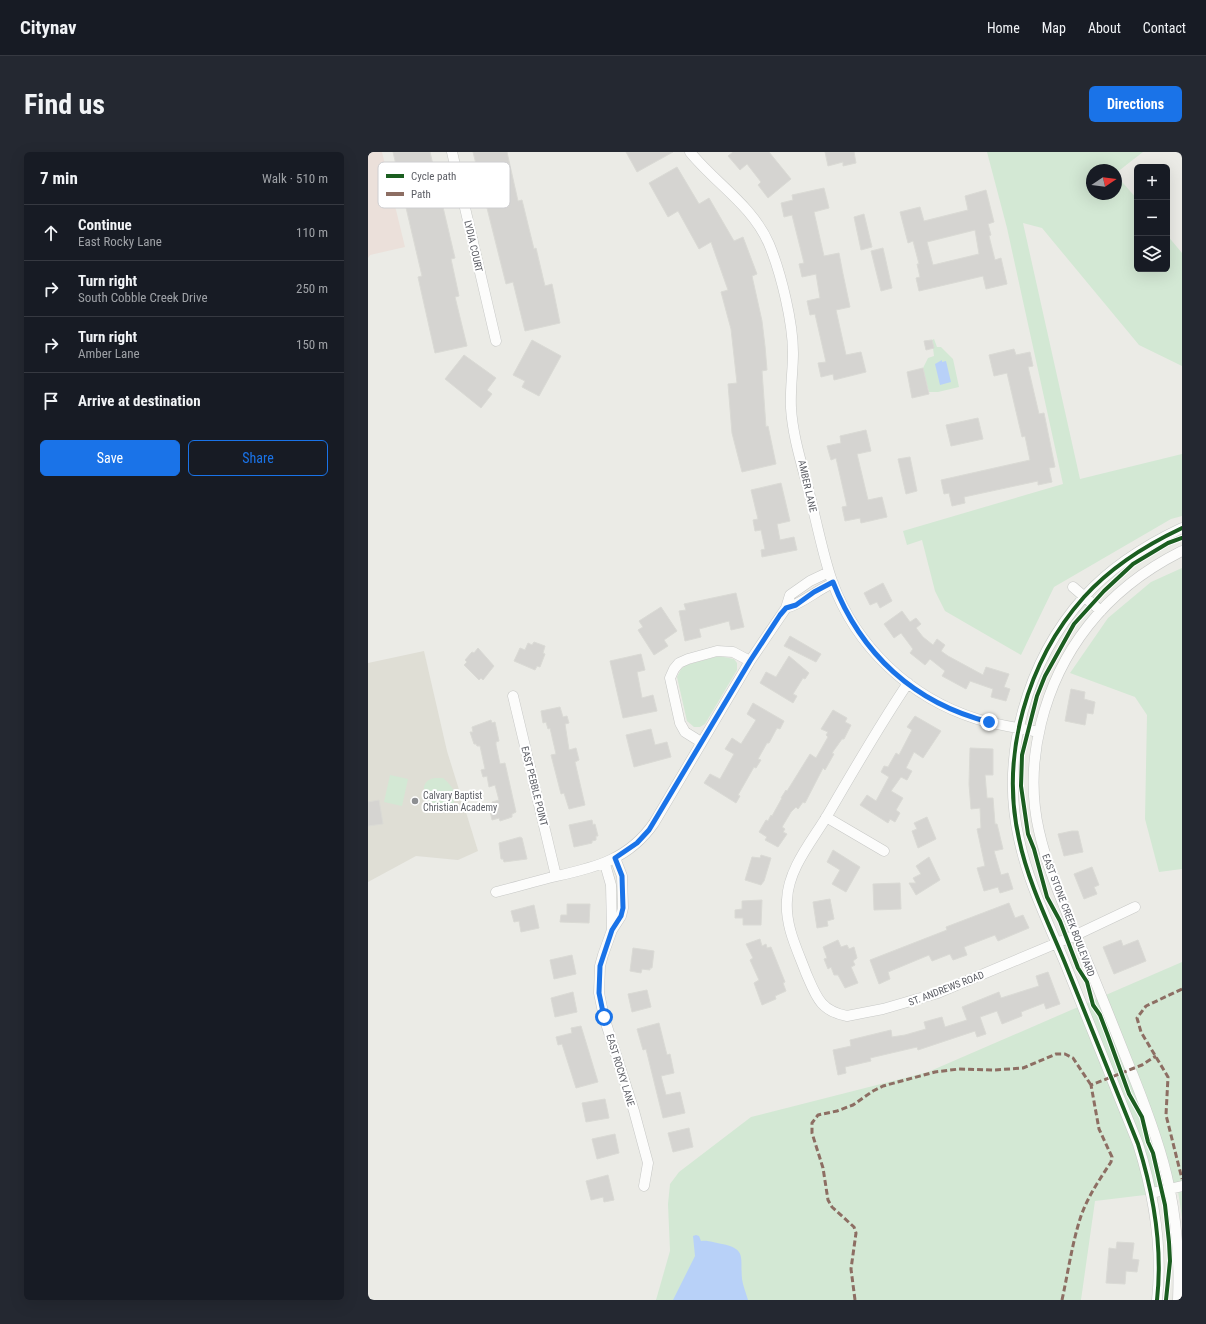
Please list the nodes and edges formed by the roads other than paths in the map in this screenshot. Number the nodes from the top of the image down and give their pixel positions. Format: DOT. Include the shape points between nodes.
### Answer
graph roads {
  1 [pos="452,152"];
  2 [pos="690,152"];
  3 [pos="454,162"];
  4 [pos="465,208"];
  5 [pos="496,341"];
  6 [pos="1182,528"];
  7 [pos="1182,551"];
  8 [pos="829,572"];
  9 [pos="833,582"];
  10 [pos="1074,587"];
  11 [pos="1084,597"];
  12 [pos="786,608"];
  13 [pos="1101,611"];
  14 [pos="750,661"];
  15 [pos="908,683"];
  16 [pos="513,696"];
  17 [pos="1019,728"];
  18 [pos="1039,732"];
  19 [pos="701,742"];
  20 [pos="826,817"];
  21 [pos="884,851"];
  22 [pos="615,858"];
  23 [pos="605,864"];
  24 [pos="556,876"];
  25 [pos="496,892"];
  26 [pos="1135,907"];
  27 [pos="612,930"];
  28 [pos="1076,935"];
  29 [pos="1056,943"];
  30 [pos="644,1186"];
  31 [pos="1177,1188"];
  32 [pos="1152,1193"];
  33 [pos="1157,1300"];
  34 [pos="1178,1300"];
  1 -- 3 [label="street, LYDIA COURT"];
  2 -- 8 [label="street, AMBER LANE" via="745,207 768,243 777,264 792,330 790,392 793,425"];
  4 -- 5 [label="street, LYDIA COURT"];
  6 -- 11 [label="street, EAST STONE CREEK BOULEVARD" via="1161,538 1115,568"];
  7 -- 13 [label="street, EAST STONE CREEK BOULEVARD" via="1143,574"];
  8 -- 9 [label="street, AMBER LANE"];
  8 -- 12 [label="street" via="790,595"];
  9 -- 12 [label="street" via="796,605"];
  9 -- 15 [label="street, AMBER LANE" via="849,618 862,638 874,654"];
  10 -- 11 [label="street"];
  11 -- 13 [label="street"];
  11 -- 17 [label="street, EAST STONE CREEK BOULEVARD" via="1052,641 1040,664 1031,684"];
  12 -- 14 [label="street"];
  13 -- 18 [label="street, EAST STONE CREEK BOULEVARD" via="1087,626 1061,669"];
  14 -- 19 [label="street"];
  14 -- 19 [label="street" via="733,652 717,651 688,659 674,669 670,678 680,723 685,732"];
  15 -- 17 [label="street, AMBER LANE" via="932,700 966,715"];
  15 -- 20 [label="street, ST. ANDREWS ROAD"];
  16 -- 24 [label="street, EAST PEBBLE POINT"];
  17 -- 18 [label="street, AMBER LANE"];
  17 -- 29 [label="street, EAST STONE CREEK BOULEVARD" via="1013,780 1018,838 1025,865"];
  18 -- 28 [label="street, EAST STONE CREEK BOULEVARD" via="1034,768 1038,829 1052,876"];
  19 -- 22 [label="street" via="649,830 637,843"];
  20 -- 21 [label="street"];
  20 -- 29 [label="street, ST. ANDREWS ROAD" via="794,872 789,886 787,914 793,940 816,996 829,1010 855,1016 921,1000"];
  22 -- 23 [label="street"];
  22 -- 27 [label="street, EAST ROCKY LANE" via="622,881 623,908"];
  23 -- 24 [label="street"];
  23 -- 27 [label="street, EAST ROCKY LANE" via="611,885"];
  24 -- 25 [label="street"];
  26 -- 28 [label="street, ST. ANDREWS ROAD"];
  27 -- 30 [label="street, EAST ROCKY LANE" via="600,966 601,1004 648,1163"];
  28 -- 29 [label="street, ST. ANDREWS ROAD"];
  28 -- 31 [label="street, EAST STONE CREEK BOULEVARD"];
  29 -- 32 [label="street, EAST STONE CREEK BOULEVARD" via="1138,1144"];
  31 -- 32 [label="street"];
  31 -- 34 [label="street, EAST STONE CREEK BOULEVARD" via="1180,1264"];
  32 -- 33 [label="street, EAST STONE CREEK BOULEVARD" via="1159,1260"];
}
